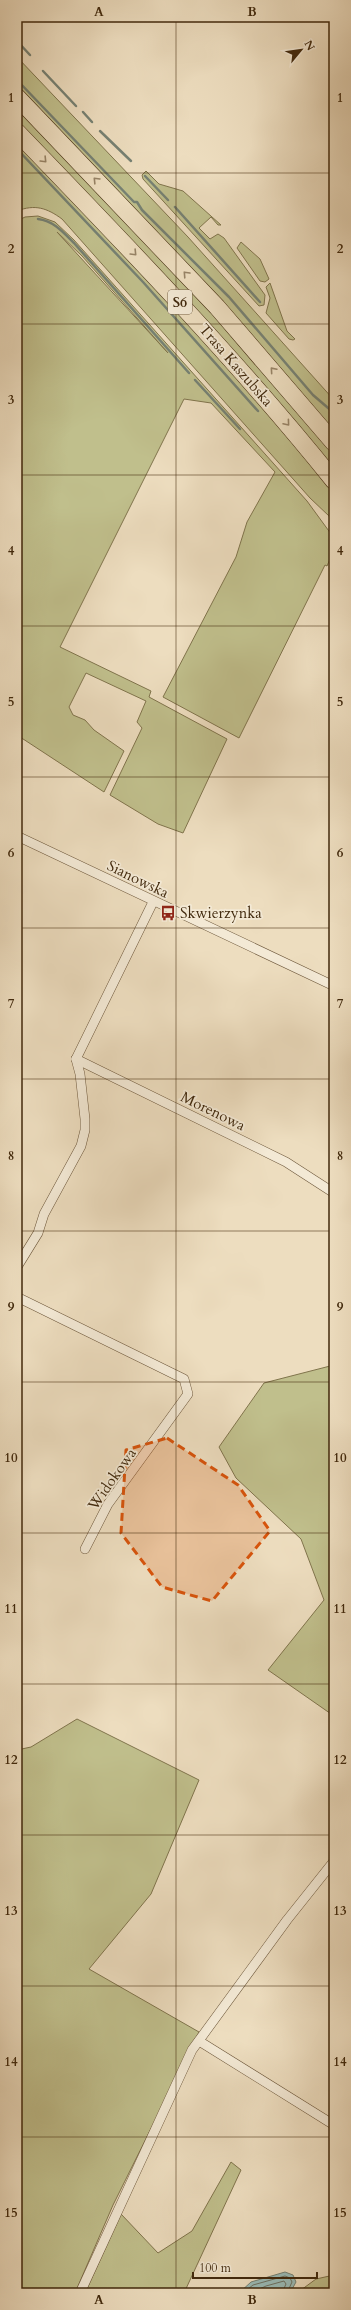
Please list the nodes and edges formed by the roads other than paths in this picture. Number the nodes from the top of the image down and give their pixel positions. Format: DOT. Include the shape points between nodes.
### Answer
graph roads {
  1 [pos="17,97"];
  2 [pos="17,132"];
  3 [pos="334,443"];
  4 [pos="334,481"];
  5 [pos="17,836"];
  6 [pos="153,902"];
  7 [pos="334,986"];
  8 [pos="76,1059"];
  9 [pos="334,1193"];
  10 [pos="17,1267"];
  11 [pos="17,1297"];
  12 [pos="85,1549"];
  13 [pos="334,1861"];
  14 [pos="199,2041"];
  15 [pos="334,2125"];
  16 [pos="80,2293"];
  3 -- 1 [label="highway, Trasa Kaszubska / S6, one-way" via="217,307"];
  2 -- 4 [label="highway, Trasa Kaszubska / S6, one-way" via="201,324"];
  5 -- 6 [label="street, Sianowska"];
  6 -- 7 [label="street, Sianowska"];
  6 -- 8 [label="street"];
  8 -- 9 [label="street, Morenowa" via="286,1162"];
  8 -- 10 [label="street" via="85,1119 81,1146 44,1214 38,1233"];
  11 -- 12 [label="street, Widokowa" via="184,1379 188,1394 108,1504"];
  13 -- 14 [label="street"];
  14 -- 15 [label="street"];
  14 -- 16 [label="street" via="192,2050"];
}
